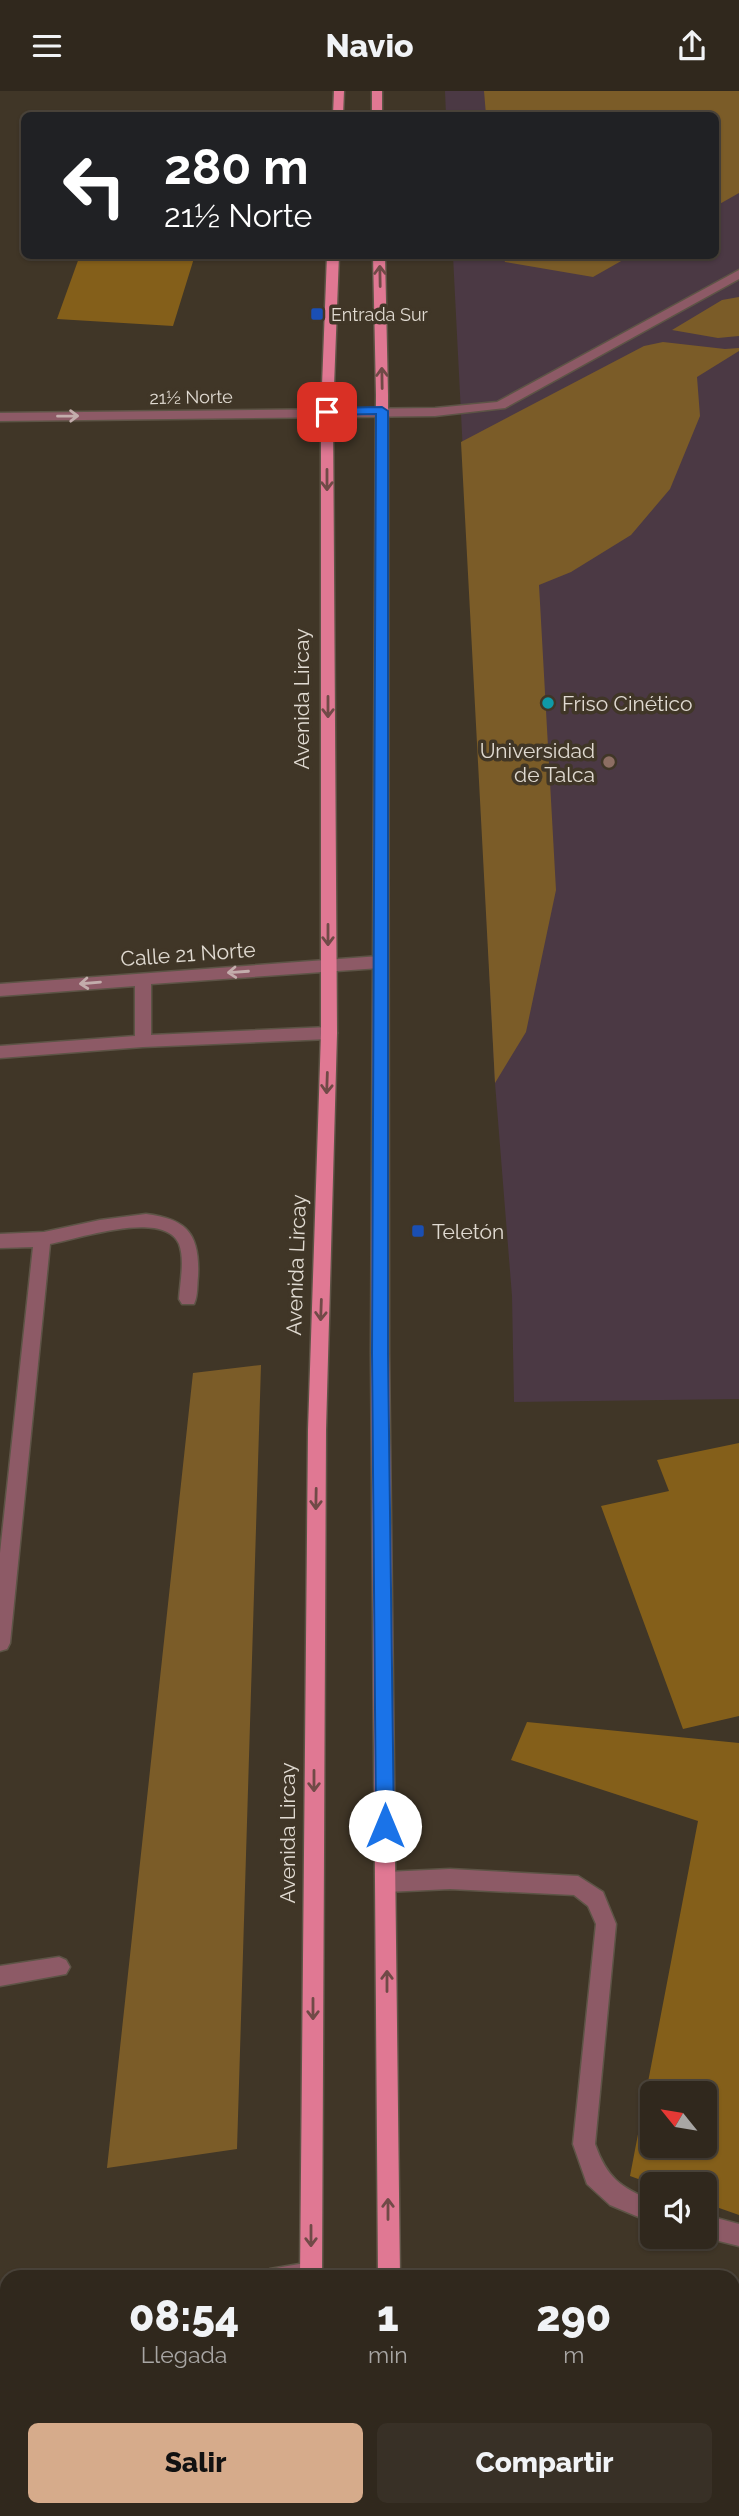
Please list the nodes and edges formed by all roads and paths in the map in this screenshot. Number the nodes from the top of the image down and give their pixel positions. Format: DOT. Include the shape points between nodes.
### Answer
graph roads {
  1 [pos="339,91"];
  2 [pos="377,91"];
  3 [pos="338,112"];
  4 [pos="377,112"];
  5 [pos="333,259"];
  6 [pos="379,259"];
  7 [pos="739,274"];
  8 [pos="382,411"];
  9 [pos="327,412"];
  10 [pos="0,417"];
  11 [pos="380,962"];
  12 [pos="328,966"];
  13 [pos="143,978"];
  14 [pos="0,990"];
  15 [pos="329,1033"];
  16 [pos="143,1041"];
  17 [pos="0,1052"];
  18 [pos="42,1240"];
  19 [pos="0,1241"];
  20 [pos="188,1299"];
  21 [pos="0,1643"];
  22 [pos="386,1882"];
  23 [pos="59,1967"];
  24 [pos="0,1976"];
  25 [pos="640,2206"];
  26 [pos="717,2230"];
  27 [pos="739,2235"];
  28 [pos="311,2270"];
  29 [pos="389,2270"];
  1 -- 3 [label="main road"];
  2 -- 4 [label="main road"];
  5 -- 9 [label="main road, Avenida Lircay"];
  8 -- 6 [label="main road, one-way"];
  7 -- 8 [label="street, 21½ Norte" via="501,405 453,412"];
  8 -- 9 [label="street, 21½ Norte"];
  8 -- 11 [label="main road"];
  10 -- 9 [label="street, 21½ Norte, one-way"];
  9 -- 12 [label="main road, Avenida Lircay, one-way"];
  11 -- 12 [label="street, Calle 21 Norte"];
  11 -- 22 [label="main road"];
  12 -- 13 [label="street, Calle 21 Norte, one-way"];
  12 -- 15 [label="main road, Avenida Lircay"];
  13 -- 14 [label="street, Calle 21 Norte, one-way"];
  13 -- 16 [label="street"];
  15 -- 16 [label="street"];
  15 -- 28 [label="main road, Avenida Lircay, one-way" via="317,1430"];
  16 -- 17 [label="street"];
  18 -- 19 [label="street"];
  18 -- 20 [label="street" via="144,1219 176,1227 188,1244"];
  18 -- 21 [label="street"];
  22 -- 25 [label="street" via="450,1879 578,1886 596,1899 606,1924 584,2144 595,2176 618,2197"];
  29 -- 22 [label="main road, one-way"];
  23 -- 24 [label="street"];
  26 -- 27 [label="street"];
}
